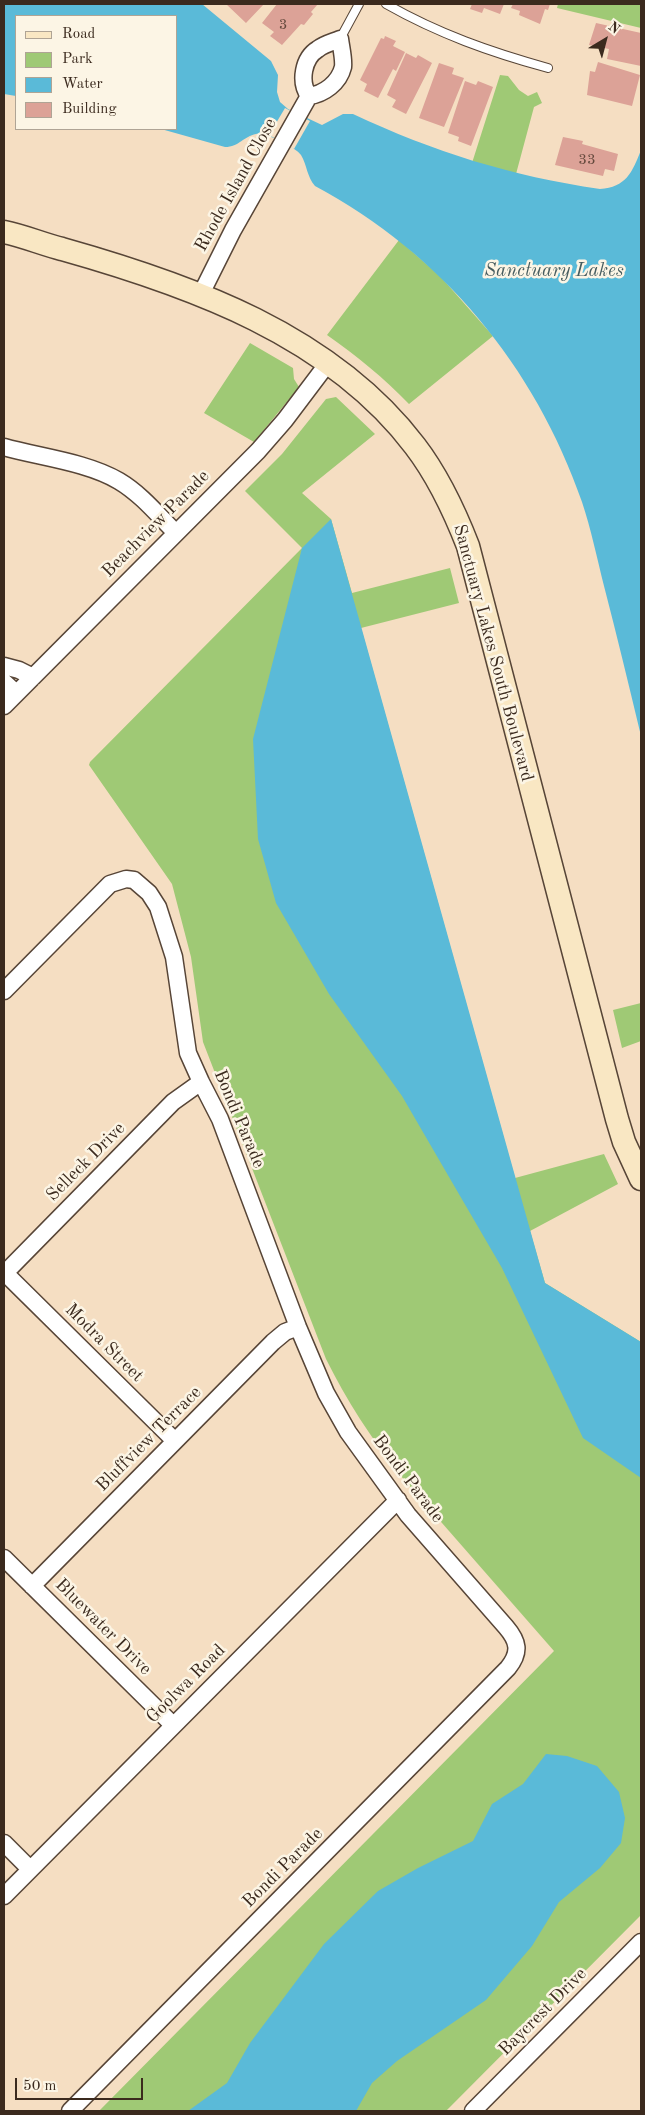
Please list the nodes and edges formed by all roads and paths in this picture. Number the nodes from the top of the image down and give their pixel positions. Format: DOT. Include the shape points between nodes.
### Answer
graph roads {
  1 [pos="359,4"];
  2 [pos="386,4"];
  3 [pos="340,39"];
  4 [pos="548,68"];
  5 [pos="309,96"];
  6 [pos="4,232"];
  7 [pos="4,244"];
  8 [pos="59,249"];
  9 [pos="201,294"];
  10 [pos="328,363"];
  11 [pos="4,447"];
  12 [pos="176,533"];
  13 [pos="4,666"];
  14 [pos="32,677"];
  15 [pos="4,682"];
  16 [pos="16,693"];
  17 [pos="4,706"];
  18 [pos="4,991"];
  19 [pos="201,1082"];
  20 [pos="641,1179"];
  21 [pos="4,1274"];
  22 [pos="298,1327"];
  23 [pos="175,1441"];
  24 [pos="398,1500"];
  25 [pos="4,1558"];
  26 [pos="32,1586"];
  27 [pos="173,1725"];
  28 [pos="4,1843"];
  29 [pos="30,1869"];
  30 [pos="4,1896"];
  31 [pos="641,1942"];
  32 [pos="70,2111"];
  33 [pos="474,2111"];
  1 -- 3 [label="lane"];
  2 -- 4 [label="lane" via="425,25 483,49"];
  3 -- 5 [label="street" via="343,65 340,72 327,90"];
  3 -- 5 [label="street" via="316,49 310,58 303,71 304,86"];
  5 -- 9 [label="street, Rhode Island Close" via="232,230"];
  6 -- 8 [label="street, Sanctuary Lakes South Boulevard"];
  7 -- 8 [label="street, Sanctuary Lakes South Boulevard"];
  8 -- 9 [label="street, Sanctuary Lakes South Boulevard"];
  9 -- 10 [label="street, Sanctuary Lakes South Boulevard" via="280,334"];
  10 -- 12 [label="street, Beachview Parade" via="275,432"];
  10 -- 20 [label="street, Sanctuary Lakes South Boulevard" via="371,397 416,446 449,500 468,546 617,1119"];
  11 -- 12 [label="street" via="87,468 118,480"];
  12 -- 14 [label="street, Beachview Parade"];
  13 -- 14 [label="street"];
  14 -- 16 [label="street, Beachview Parade"];
  15 -- 16 [label="street"];
  16 -- 17 [label="street, Beachview Parade"];
  18 -- 19 [label="street, Bondi Parade" via="110,884 134,880 149,893 158,907 174,957 188,1053"];
  19 -- 21 [label="street, Selleck Drive" via="174,1102"];
  19 -- 22 [label="street, Bondi Parade" via="220,1119"];
  21 -- 23 [label="street, Modra Street"];
  22 -- 23 [label="street, Bluffview Terrace" via="273,1342"];
  22 -- 24 [label="street, Bondi Parade" via="344,1426"];
  23 -- 26 [label="street, Bluffview Terrace"];
  24 -- 27 [label="street, Goolwa Road"];
  24 -- 32 [label="street, Bondi Parade" via="514,1637 517,1646 515,1658"];
  25 -- 26 [label="street, Bluewater Drive"];
  26 -- 27 [label="street, Bluewater Drive"];
  27 -- 29 [label="street, Goolwa Road"];
  28 -- 29 [label="street"];
  29 -- 30 [label="street, Goolwa Road"];
  31 -- 33 [label="street, Baycrest Drive"];
}
